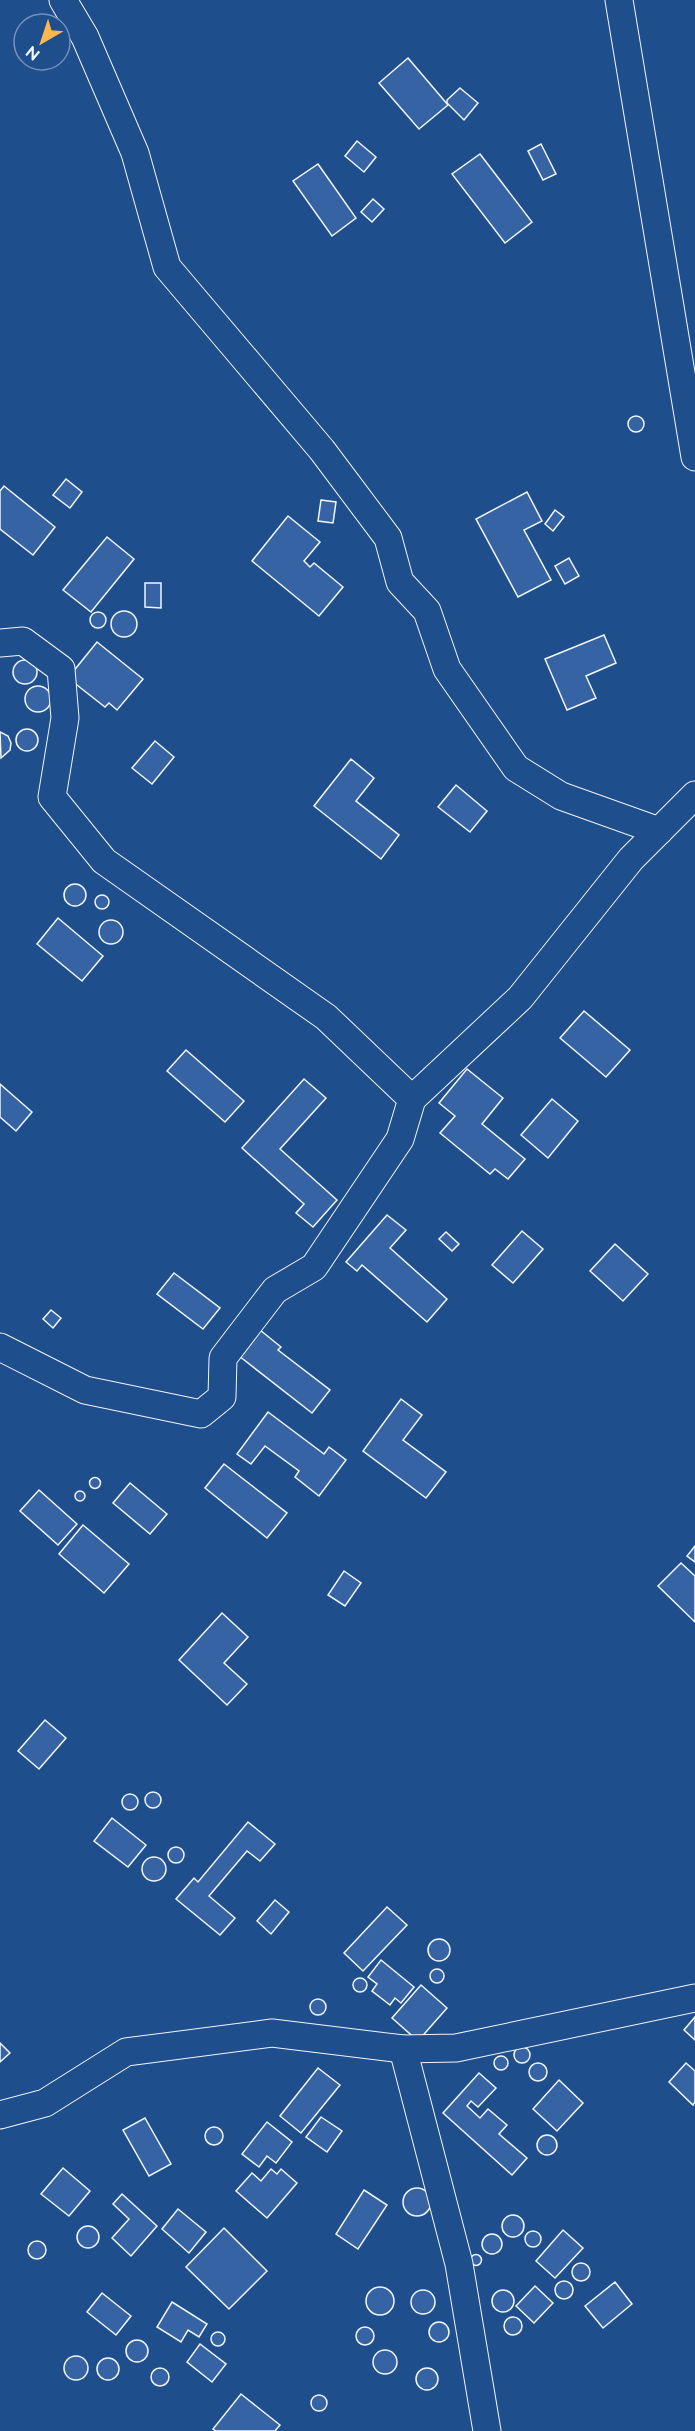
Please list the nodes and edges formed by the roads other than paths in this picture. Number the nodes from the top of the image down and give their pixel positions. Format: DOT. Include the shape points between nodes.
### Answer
graph roads {
  1 [pos="63,0"];
  2 [pos="618,0"];
  3 [pos="695,457"];
  4 [pos="0,643"];
  5 [pos="695,795"];
  6 [pos="659,831"];
  7 [pos="412,1099"];
  8 [pos="0,1347"];
  9 [pos="695,1998"];
  10 [pos="403,2049"];
  11 [pos="0,2115"];
  12 [pos="487,2431"];
  1 -- 6 [label="street" via="85,37 135,153 166,267 322,450 388,538 400,582 427,611 447,669 510,760 516,768 561,796"];
  2 -- 3 [label="street"];
  4 -- 7 [label="street" via="23,641 61,669 65,718 52,797 104,861 326,1017"];
  5 -- 6 [label="street"];
  6 -- 7 [label="street" via="631,859 520,998"];
  7 -- 8 [label="street" via="400,1139 314,1267 275,1290 223,1358 222,1397 201,1414 85,1390"];
  9 -- 10 [label="street" via="456,2048"];
  10 -- 11 [label="street" via="272,2033 126,2052 45,2103"];
  10 -- 12 [label="street" via="459,2264"];
}
